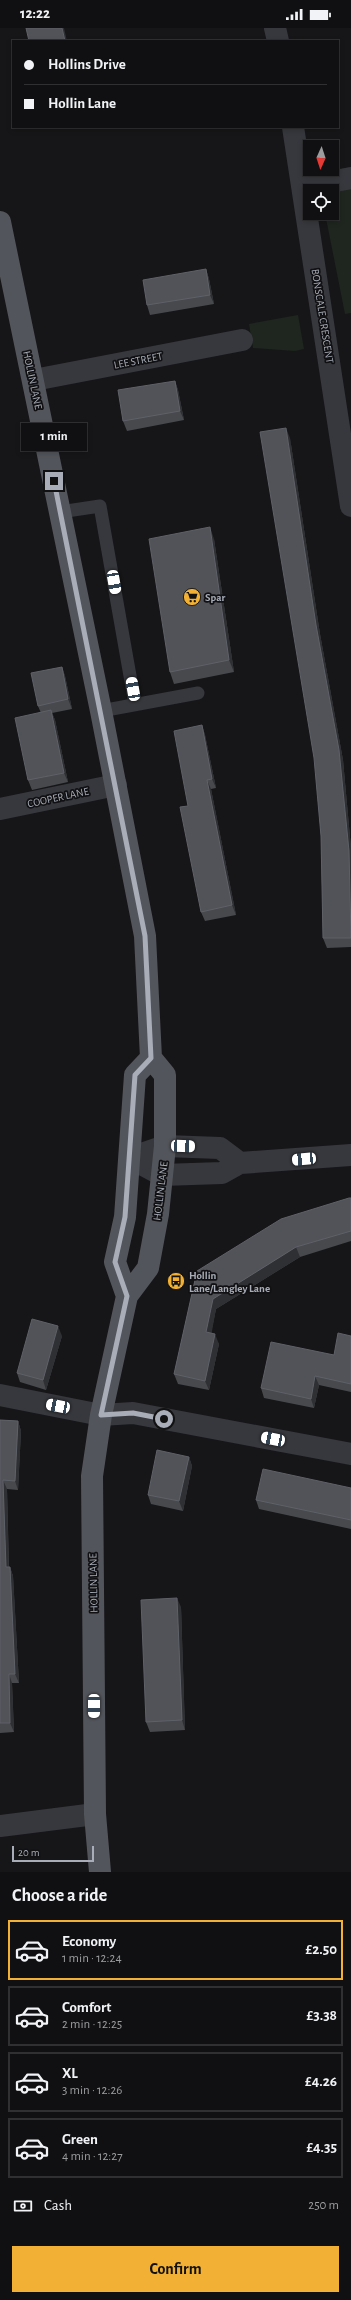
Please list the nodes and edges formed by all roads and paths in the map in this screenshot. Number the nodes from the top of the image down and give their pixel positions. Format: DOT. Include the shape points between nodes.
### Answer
graph roads {
  1 [pos="276,28"];
  2 [pos="278,40"];
  3 [pos="293,128"];
  4 [pos="351,178"];
  5 [pos="319,184"];
  6 [pos="303,187"];
  7 [pos="308,220"];
  8 [pos="0,222"];
  9 [pos="5,270"];
  10 [pos="242,340"];
  11 [pos="34,380"];
  12 [pos="351,506"];
  13 [pos="60,512"];
  14 [pos="198,694"];
  15 [pos="136,704"];
  16 [pos="101,711"];
  17 [pos="116,785"];
  18 [pos="0,809"];
  19 [pos="151,1058"];
  20 [pos="165,1146"];
  21 [pos="351,1155"];
  22 [pos="130,1158"];
  23 [pos="240,1162"];
  24 [pos="162,1175"];
  25 [pos="127,1296"];
  26 [pos="0,1395"];
  27 [pos="101,1415"];
  28 [pos="351,1454"];
  29 [pos="95,1814"];
  30 [pos="0,1826"];
  31 [pos="100,1872"];
  1 -- 2 [label="street"];
  3 -- 6 [label="street, BONSCALE CRESCENT"];
  4 -- 5 [label="street"];
  7 -- 12 [label="street, BONSCALE CRESCENT"];
  8 -- 9 [label="main road, HOLLIN LANE"];
  9 -- 11 [label="main road, HOLLIN LANE"];
  10 -- 11 [label="street, LEE STREET"];
  11 -- 13 [label="main road, HOLLIN LANE"];
  13 -- 15 [label="lane" via="100,506"];
  13 -- 16 [label="main road, HOLLIN LANE"];
  14 -- 15 [label="lane"];
  15 -- 16 [label="lane"];
  16 -- 17 [label="main road, HOLLIN LANE"];
  17 -- 18 [label="street, COOPER LANE"];
  17 -- 19 [label="main road, HOLLIN LANE" via="145,936"];
  19 -- 20 [label="main road, HOLLIN LANE" via="165,1075"];
  19 -- 22 [label="main road" via="135,1075"];
  20 -- 22 [label="street"];
  20 -- 23 [label="street" via="220,1148"];
  20 -- 24 [label="main road, HOLLIN LANE"];
  21 -- 23 [label="street"];
  22 -- 24 [label="street"];
  22 -- 25 [label="main road" via="125,1217 115,1262"];
  23 -- 24 [label="street" via="222,1173"];
  24 -- 25 [label="main road, HOLLIN LANE" via="148,1268"];
  25 -- 27 [label="main road, HOLLIN LANE"];
  26 -- 27 [label="street"];
  27 -- 28 [label="street" via="133,1413"];
  27 -- 29 [label="main road, HOLLIN LANE" via="92,1476"];
  29 -- 30 [label="street"];
  29 -- 31 [label="main road, HOLLIN LANE"];
}
